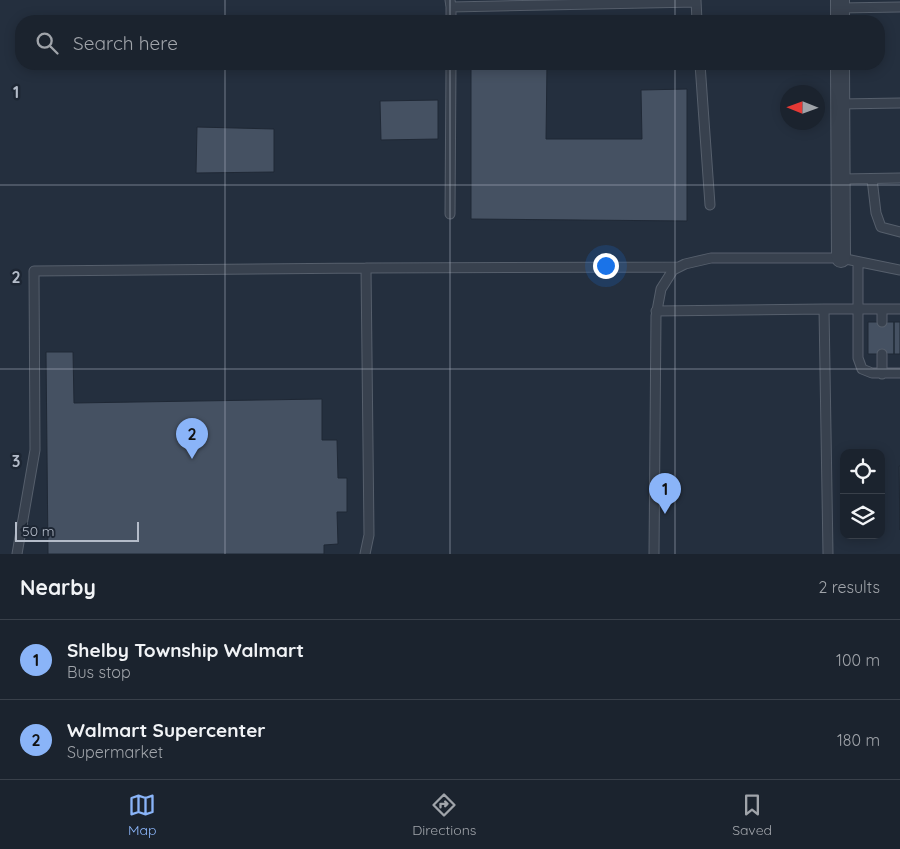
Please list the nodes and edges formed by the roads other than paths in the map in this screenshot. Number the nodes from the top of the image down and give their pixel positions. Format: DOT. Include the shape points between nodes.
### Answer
graph roads {
  1 [pos="696,1"];
  2 [pos="450,3"];
  3 [pos="900,7"];
  4 [pos="840,10"];
  5 [pos="697,15"];
  6 [pos="451,70"];
  7 [pos="700,70"];
  8 [pos="840,70"];
  9 [pos="900,103"];
  10 [pos="840,104"];
  11 [pos="900,178"];
  12 [pos="842,179"];
  13 [pos="872,179"];
  14 [pos="710,206"];
  15 [pos="450,214"];
  16 [pos="900,232"];
  17 [pos="850,260"];
  18 [pos="366,268"];
  19 [pos="678,268"];
  20 [pos="900,270"];
  21 [pos="824,309"];
  22 [pos="857,309"];
  23 [pos="882,309"];
  24 [pos="900,309"];
  25 [pos="656,311"];
  26 [pos="882,322"];
  27 [pos="882,354"];
  28 [pos="900,373"];
  29 [pos="882,374"];
  30 [pos="17,554"];
  31 [pos="365,554"];
  32 [pos="654,554"];
  33 [pos="828,554"];
  1 -- 2 [label="lane"];
  1 -- 5 [label="lane"];
  3 -- 4 [label="lane"];
  6 -- 15 [label="lane"];
  7 -- 14 [label="lane"];
  8 -- 10 [label="street"];
  9 -- 10 [label="lane"];
  10 -- 12 [label="street"];
  11 -- 13 [label="lane"];
  12 -- 13 [label="lane"];
  12 -- 17 [label="street"];
  13 -- 16 [label="lane" via="881,228"];
  17 -- 19 [label="lane" via="711,258"];
  17 -- 20 [label="lane"];
  17 -- 22 [label="lane"];
  18 -- 19 [label="lane"];
  18 -- 30 [label="lane" via="34,271 35,450"];
  18 -- 31 [label="lane" via="369,535"];
  19 -- 25 [label="lane" via="666,278"];
  21 -- 22 [label="lane"];
  21 -- 25 [label="lane"];
  21 -- 33 [label="lane"];
  22 -- 23 [label="lane"];
  22 -- 29 [label="lane" via="858,358 862,369"];
  23 -- 24 [label="lane"];
  23 -- 26 [label="lane"];
  25 -- 32 [label="lane"];
  27 -- 29 [label="lane"];
  28 -- 29 [label="lane"];
}
